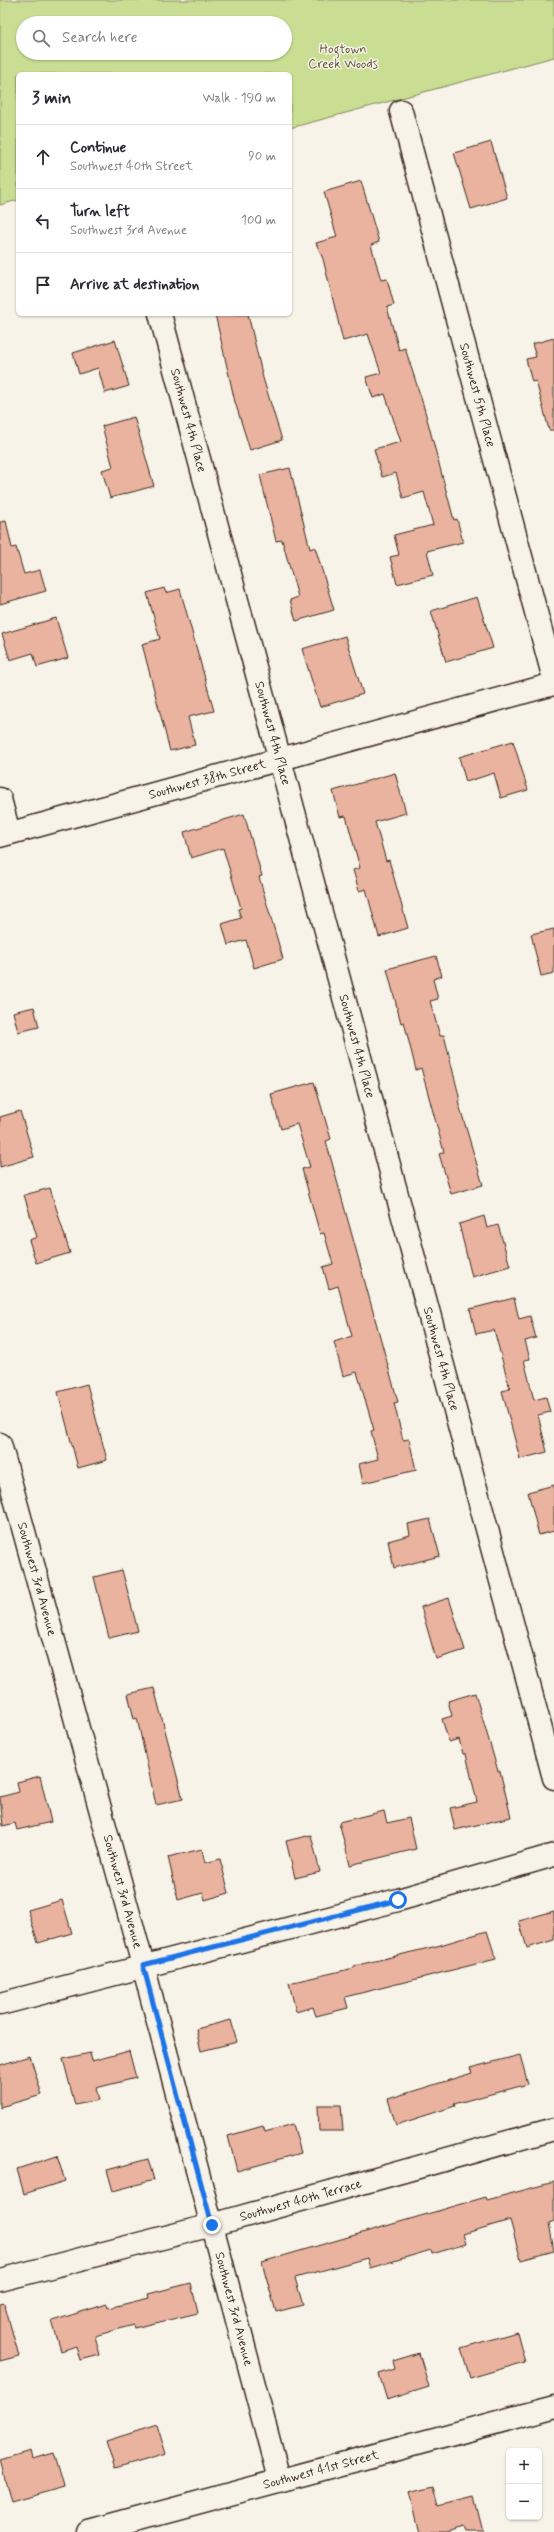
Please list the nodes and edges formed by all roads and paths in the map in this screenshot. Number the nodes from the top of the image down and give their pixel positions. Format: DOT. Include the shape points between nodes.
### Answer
graph roads {
  1 [pos="401,111"];
  2 [pos="161,316"];
  3 [pos="554,679"];
  4 [pos="554,684"];
  5 [pos="281,758"];
  6 [pos="0,799"];
  7 [pos="5,834"];
  8 [pos="0,1444"];
  9 [pos="554,1778"];
  10 [pos="554,1855"];
  11 [pos="143,1965"];
  12 [pos="0,2004"];
  13 [pos="554,2129"];
  14 [pos="212,2225"];
  15 [pos="0,2280"];
  16 [pos="554,2407"];
  17 [pos="280,2479"];
  18 [pos="88,2532"];
  1 -- 3 [label="street, Southwest 5th Place"];
  2 -- 5 [label="street, Southwest 4th Place"];
  4 -- 5 [label="street, Southwest 38th Street"];
  5 -- 7 [label="street, Southwest 38th Street"];
  5 -- 9 [label="street, Southwest 4th Place"];
  6 -- 7 [label="street"];
  8 -- 11 [label="street, Southwest 3rd Avenue"];
  10 -- 11 [label="street" via="398,1900"];
  11 -- 12 [label="street"];
  11 -- 14 [label="street, Southwest 3rd Avenue"];
  13 -- 14 [label="street, Southwest 40th Terrace"];
  14 -- 15 [label="street, Southwest 40th Terrace"];
  14 -- 17 [label="street, Southwest 3rd Avenue"];
  16 -- 17 [label="street, Southwest 41st Street"];
  17 -- 18 [label="street, Southwest 41st Street"];
}
